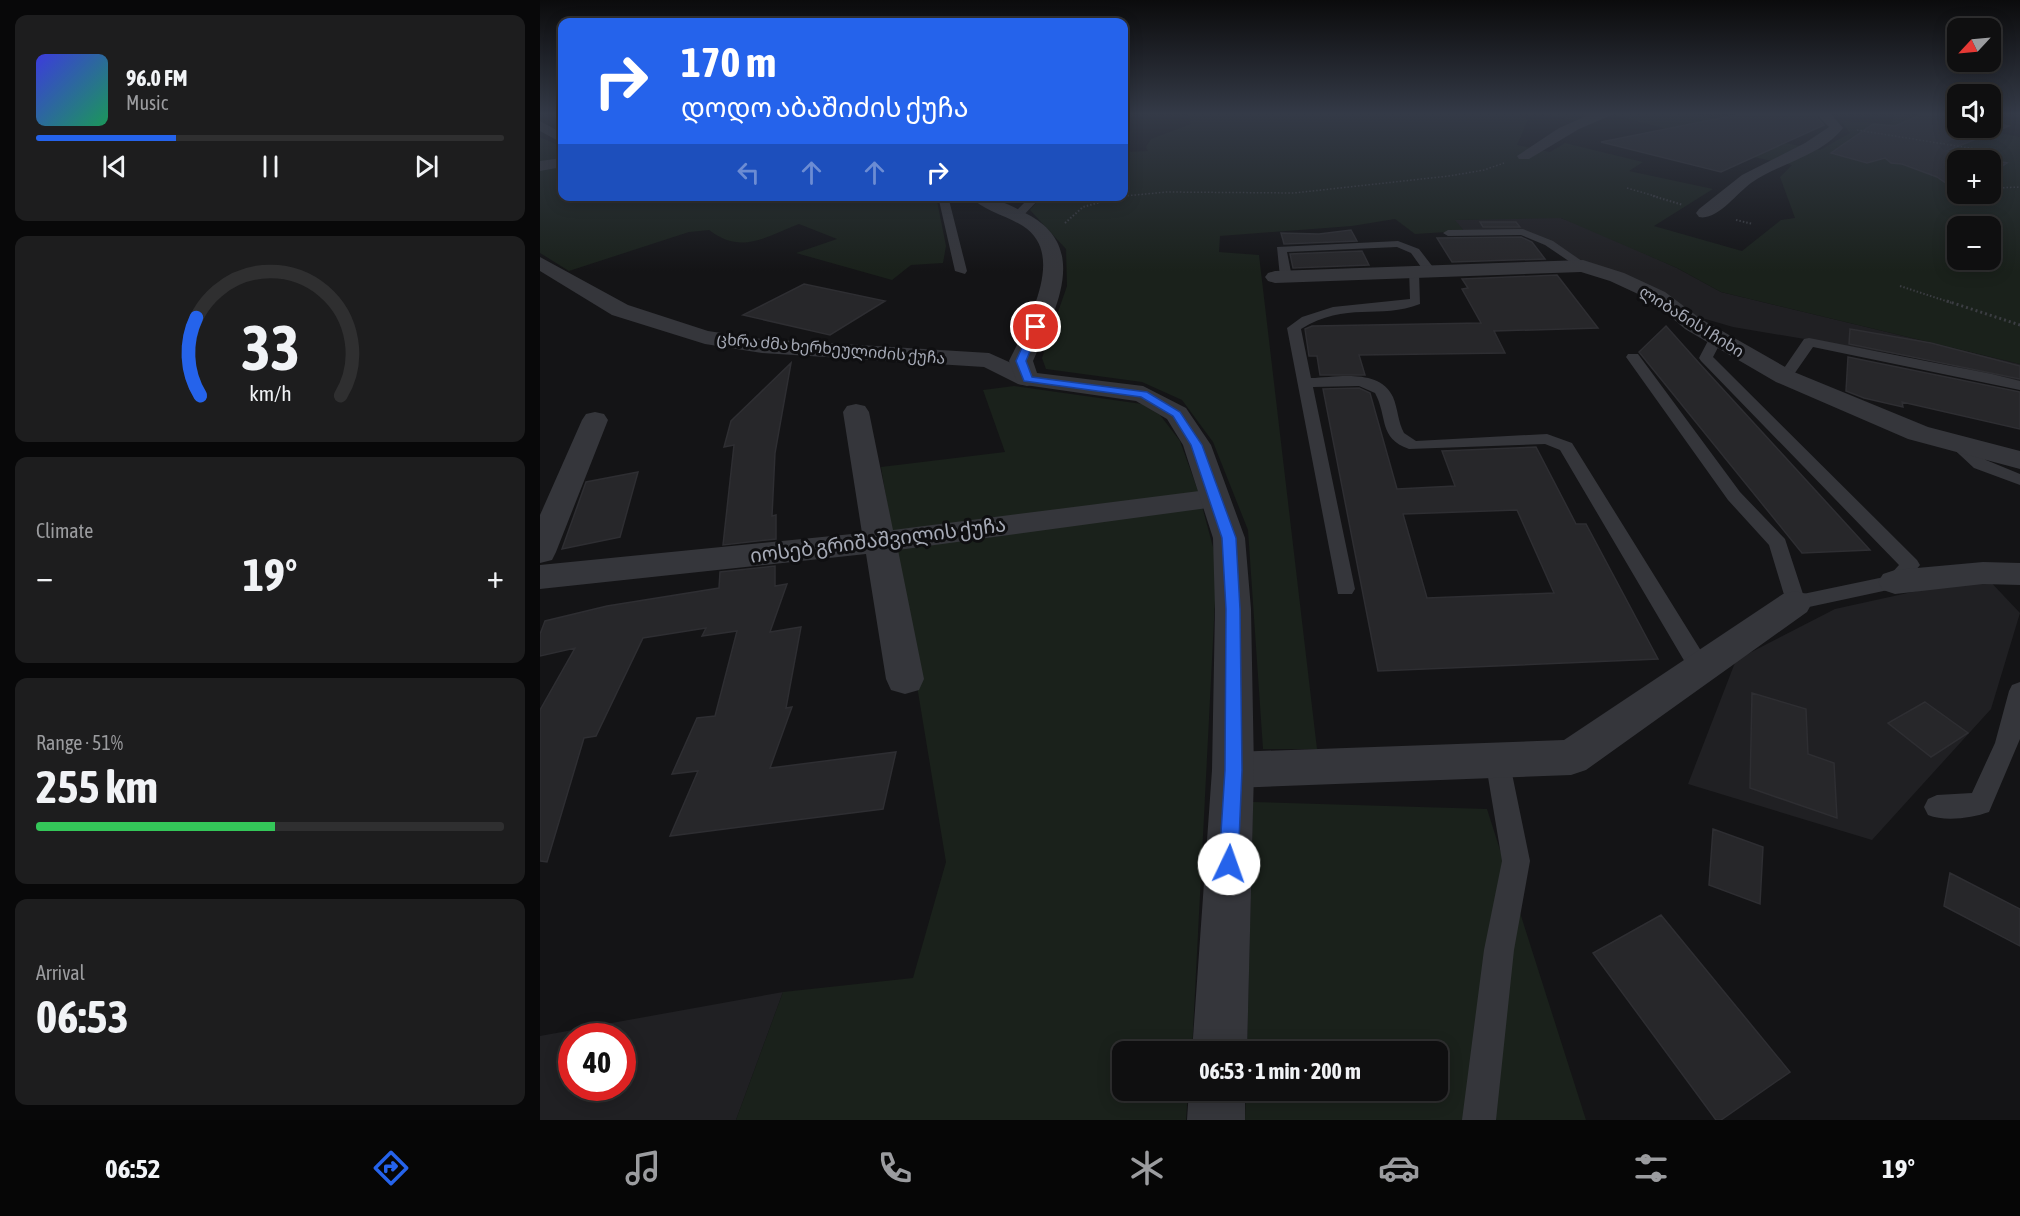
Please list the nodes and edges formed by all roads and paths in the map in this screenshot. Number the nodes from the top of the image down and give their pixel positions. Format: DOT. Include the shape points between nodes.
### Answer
graph roads {
  1 [pos="1495,166"];
  2 [pos="1774,166"];
  3 [pos="2020,187"];
  4 [pos="2001,188"];
  5 [pos="1128,196"];
  6 [pos="944,201"];
  7 [pos="1000,201"];
  8 [pos="1101,201"];
  9 [pos="1027,207"];
  10 [pos="1705,213"];
  11 [pos="1448,233"];
  12 [pos="1050,246"];
  13 [pos="540,263"];
  14 [pos="1583,266"];
  15 [pos="961,271"];
  16 [pos="1421,272"];
  17 [pos="1281,277"];
  18 [pos="1900,286"];
  19 [pos="2020,325"];
  20 [pos="1716,338"];
  21 [pos="1633,357"];
  22 [pos="1785,377"];
  23 [pos="1027,379"];
  24 [pos="1304,383"];
  25 [pos="2020,386"];
  26 [pos="856,412"];
  27 [pos="595,420"];
  28 [pos="1954,442"];
  29 [pos="2020,460"];
  30 [pos="2020,480"];
  31 [pos="1215,498"];
  32 [pos="879,542"];
  33 [pos="540,552"];
  34 [pos="2020,574"];
  35 [pos="540,577"];
  36 [pos="1895,582"];
  37 [pos="1345,589"];
  38 [pos="1795,603"];
  39 [pos="1700,668"];
  40 [pos="905,679"];
  41 [pos="2020,691"];
  42 [pos="1497,759"];
  43 [pos="1233,770"];
  44 [pos="1937,807"];
  45 [pos="1220,1041"];
  46 [pos="1217,1101"];
  47 [pos="1216,1120"];
  48 [pos="1479,1120"];
  1 -- 5 [label="path" via="1294,193"];
  2 -- 10 [label="street" via="1761,171"];
  3 -- 4 [label="path"];
  6 -- 15 [label="lane"];
  7 -- 9 [label="street"];
  8 -- 12 [label="path" via="1073,211"];
  9 -- 12 [label="street"];
  11 -- 14 [label="lane" via="1523,232 1549,243"];
  12 -- 23 [label="street" via="1054,253 1050,293 1021,361"];
  13 -- 23 [label="street, ცხრა ძმა ხერხეულიძის ქუჩა" via="620,310 705,337 762,346 989,360"];
  14 -- 16 [label="street, ლიბანის I ჩიხი"];
  14 -- 20 [label="street, ლიბანის I ჩიხი" via="1658,296"];
  16 -- 17 [label="street, ლიბანის I ჩიხი"];
  16 -- 24 [label="lane" via="1416,302 1328,309 1294,328"];
  18 -- 19 [label="path"];
  20 -- 22 [label="street, ლიბანის I ჩიხი"];
  20 -- 36 [label="lane" via="1706,358 1910,564"];
  21 -- 38 [label="lane" via="1734,496 1778,543"];
  22 -- 25 [label="lane" via="1809,342"];
  22 -- 28 [label="street, ლიბანის I ჩიხი" via="1918,433"];
  23 -- 31 [label="street, ცხრა ძმა ხერხეულიძის ქუჩა" via="1143,394 1177,414 1197,445"];
  24 -- 37 [label="lane"];
  24 -- 39 [label="lane" via="1376,386 1382,392 1397,437 1404,444 1547,439 1566,447"];
  26 -- 32 [label="street"];
  27 -- 33 [label="street"];
  28 -- 29 [label="street, ლიბანის I ჩიხი"];
  28 -- 30 [label="lane" via="1980,464"];
  31 -- 32 [label="street, იოსებ გრიშაშვილის ქუჩა"];
  31 -- 43 [label="street, ცხრა ძმა ხერხეულიძის ქუჩა" via="1229,538"];
  32 -- 35 [label="street, იოსებ გრიშაშვილის ქუჩა"];
  32 -- 40 [label="street"];
  34 -- 36 [label="street" via="1983,573"];
  36 -- 38 [label="lane"];
  38 -- 39 [label="street"];
  39 -- 42 [label="street" via="1571,756"];
  41 -- 44 [label="lane" via="2007,743 1980,804"];
  42 -- 43 [label="street"];
  42 -- 48 [label="lane" via="1516,861 1499,950"];
  43 -- 45 [label="street, ცხრა ძმა ხერხეულიძის ქუჩა"];
  46 -- 47 [label="street"];
}
